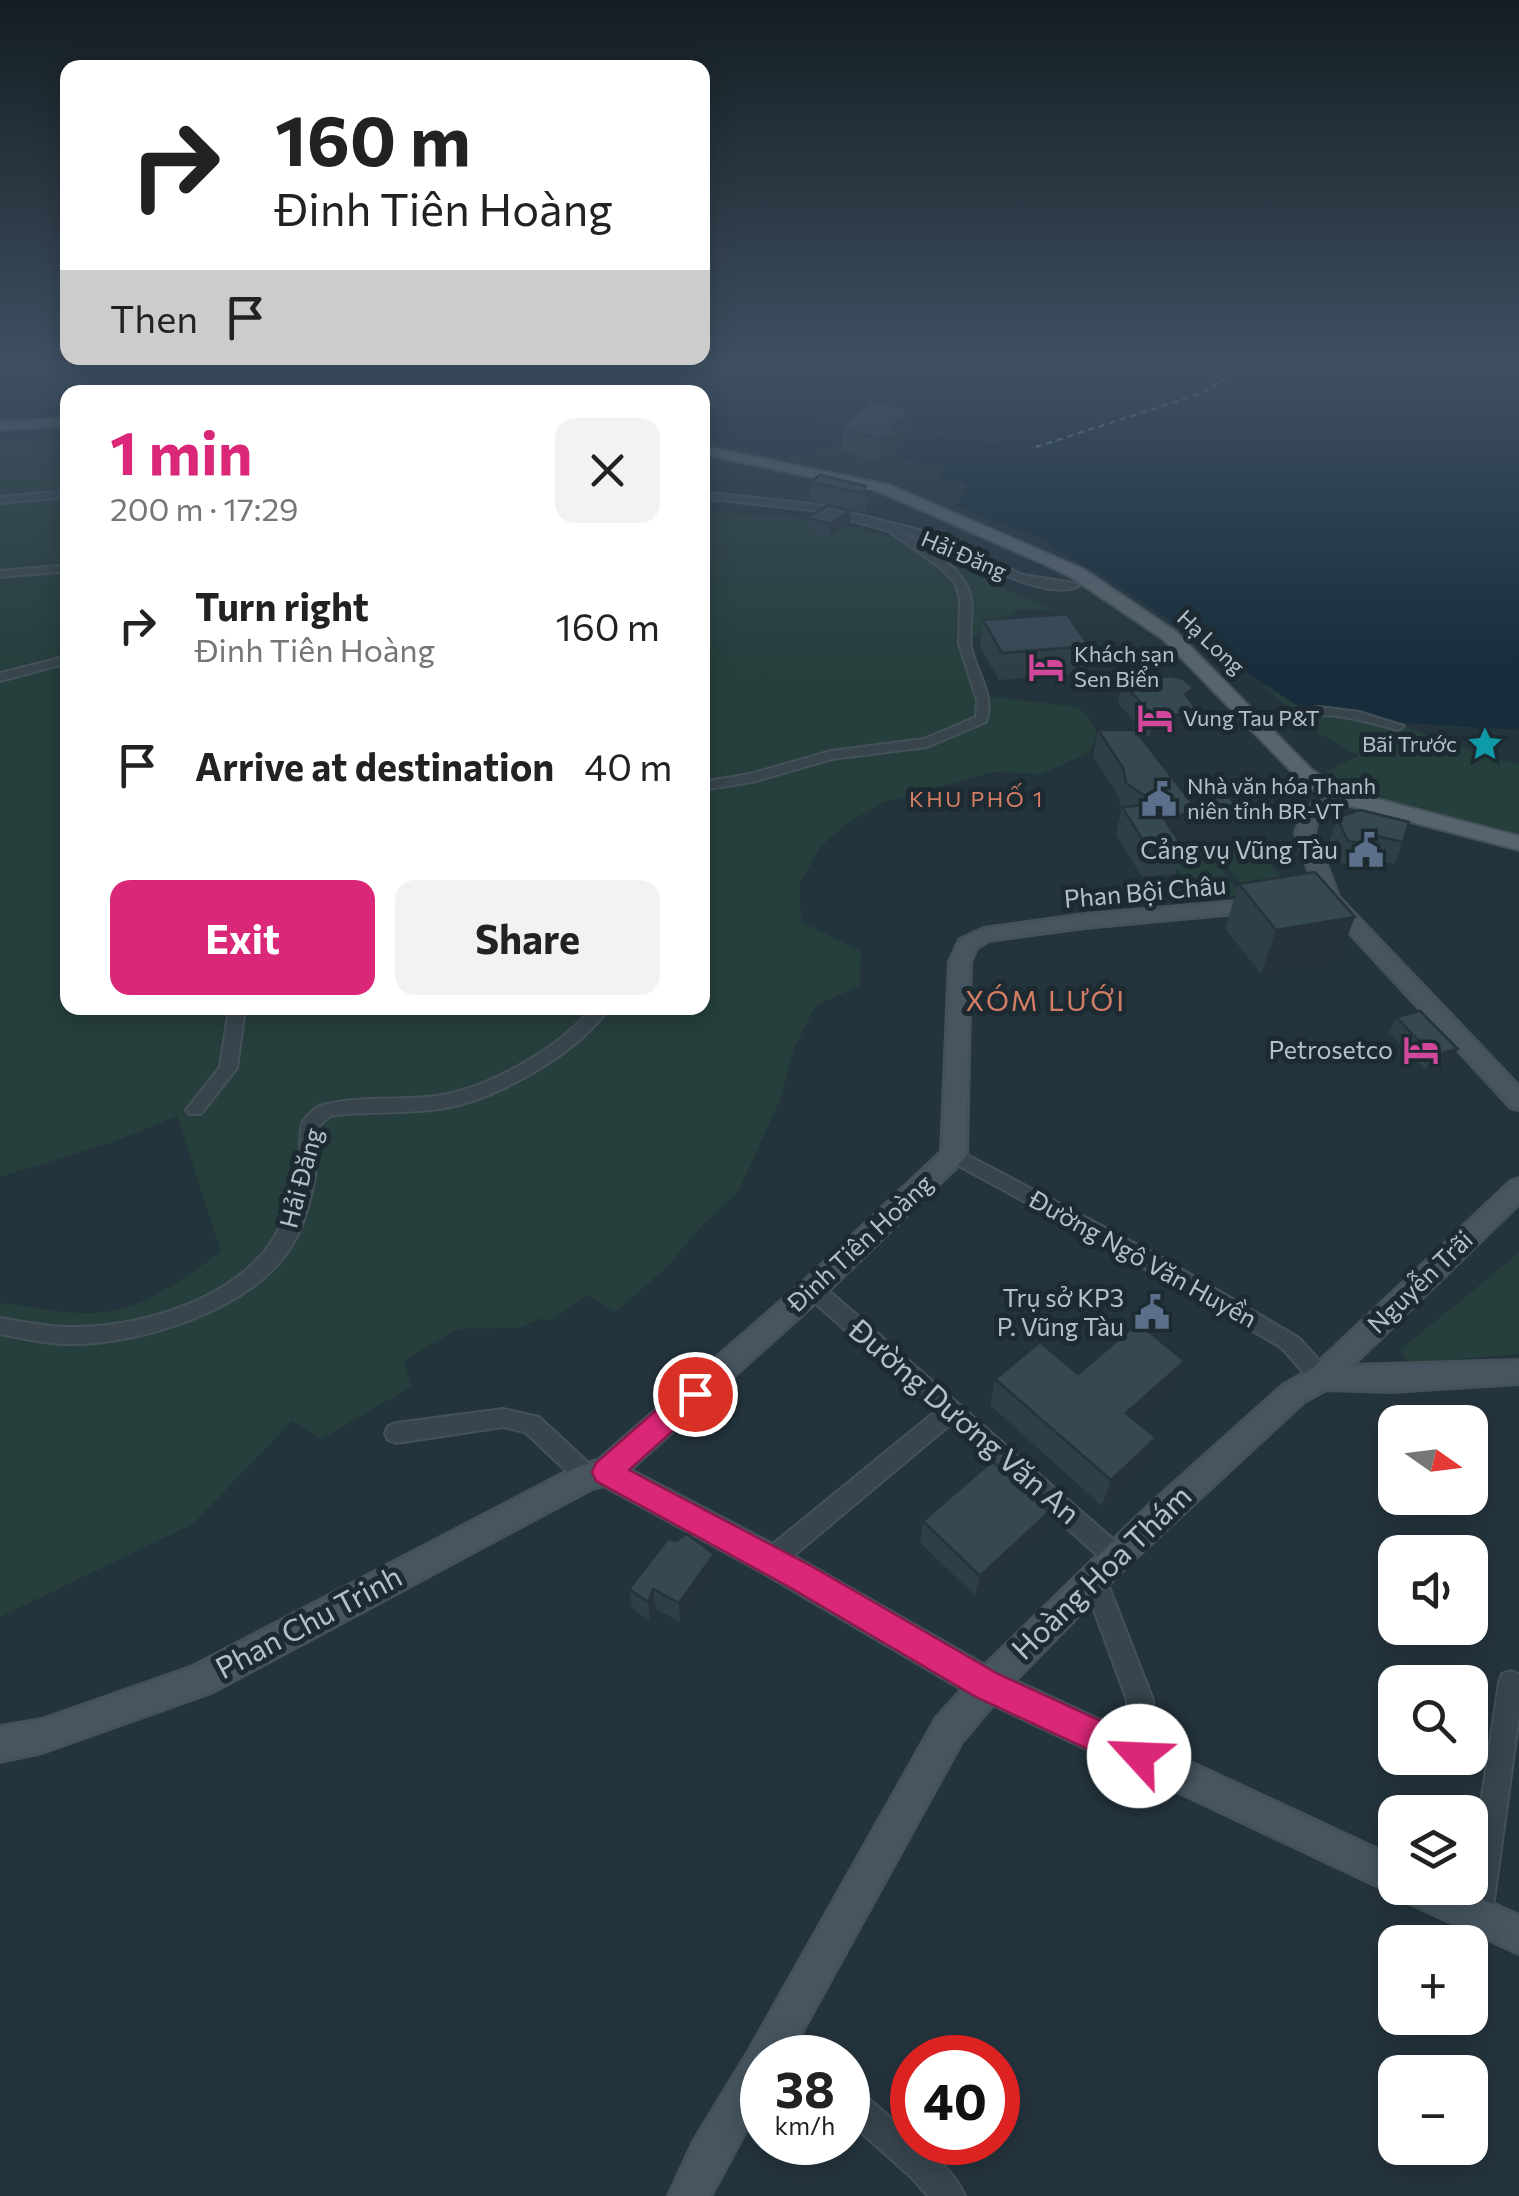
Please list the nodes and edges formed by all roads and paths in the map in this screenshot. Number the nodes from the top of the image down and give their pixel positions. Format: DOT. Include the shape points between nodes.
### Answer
graph roads {
  1 [pos="795,469"];
  2 [pos="60,495"];
  3 [pos="710,497"];
  4 [pos="0,500"];
  5 [pos="893,530"];
  6 [pos="60,569"];
  7 [pos="0,574"];
  8 [pos="1083,584"];
  9 [pos="60,662"];
  10 [pos="0,676"];
  11 [pos="1293,714"];
  12 [pos="1398,726"];
  13 [pos="710,785"];
  14 [pos="1327,801"];
  15 [pos="1519,843"];
  16 [pos="1519,859"];
  17 [pos="1276,905"];
  18 [pos="967,944"];
  19 [pos="236,1015"];
  20 [pos="595,1015"];
  21 [pos="1519,1101"];
  22 [pos="195,1110"];
  23 [pos="954,1156"];
  24 [pos="1519,1188"];
  25 [pos="813,1289"];
  26 [pos="0,1326"];
  27 [pos="1519,1372"];
  28 [pos="1322,1377"];
  29 [pos="952,1410"];
  30 [pos="396,1433"];
  31 [pos="596,1474"];
  32 [pos="771,1560"];
  33 [pos="1104,1566"];
  34 [pos="1511,1683"];
  35 [pos="987,1686"];
  36 [pos="0,1744"];
  37 [pos="1139,1756"];
  38 [pos="1378,1868"];
  39 [pos="1456,1905"];
  40 [pos="1478,1915"];
  41 [pos="1519,1935"];
  42 [pos="782,2035"];
  43 [pos="740,2104"];
  44 [pos="870,2120"];
  45 [pos="689,2196"];
  46 [pos="950,2196"];
  1 -- 8 [label="main road, Hạ Long" via="884,488"];
  2 -- 4 [label="street"];
  3 -- 5 [label="street" via="820,508"];
  5 -- 8 [label="street, Hải Đăng" via="1042,584"];
  5 -- 13 [label="street, Hải Đăng" via="961,585 968,602 965,645 983,692 982,719 917,745 831,755"];
  6 -- 7 [label="street"];
  8 -- 14 [label="main road, Hạ Long" via="1178,653 1273,768"];
  9 -- 10 [label="street"];
  11 -- 12 [label="street" via="1344,712"];
  14 -- 15 [label="main road"];
  14 -- 16 [label="main road"];
  14 -- 21 [label="main road" via="1310,814 1305,833 1320,900"];
  17 -- 18 [label="main road, Phan Bội Châu" via="1085,921 984,935"];
  18 -- 23 [label="main road, Đinh Tiên Hoàng" via="960,962"];
  19 -- 22 [label="street" via="228,1068"];
  20 -- 26 [label="street, Hải Đăng" via="544,1057 456,1099 325,1110 311,1124 307,1166 281,1247 260,1270 212,1299 131,1330 75,1336"];
  23 -- 25 [label="main road, Đinh Tiên Hoàng"];
  23 -- 28 [label="street, Đường Ngô Văn Huyền" via="1152,1260 1292,1344"];
  24 -- 28 [label="main road, Nguyễn Trãi"];
  25 -- 29 [label="street, Đường Dương Văn An"];
  25 -- 31 [label="main road, Đinh Tiên Hoàng"];
  27 -- 28 [label="main road"];
  28 -- 33 [label="main road, Hoàng Hoa Thám" via="1294,1393"];
  29 -- 32 [label="street"];
  29 -- 33 [label="street, Đường Dương Văn An"];
  30 -- 31 [label="street" via="503,1418 530,1424"];
  31 -- 32 [label="main road"];
  31 -- 36 [label="main road, Phan Chu Trinh" via="200,1681"];
  32 -- 35 [label="main road"];
  33 -- 35 [label="main road, Hoàng Hoa Thám"];
  33 -- 37 [label="street" via="1140,1700"];
  34 -- 40 [label="street"];
  35 -- 37 [label="main road"];
  35 -- 42 [label="main road, Hoàng Hoa Thám" via="949,1730"];
  37 -- 38 [label="main road"];
  39 -- 40 [label="main road"];
  40 -- 41 [label="main road"];
  43 -- 45 [label="main road, Hoàng Hoa Thám"];
  44 -- 46 [label="street"];
}
